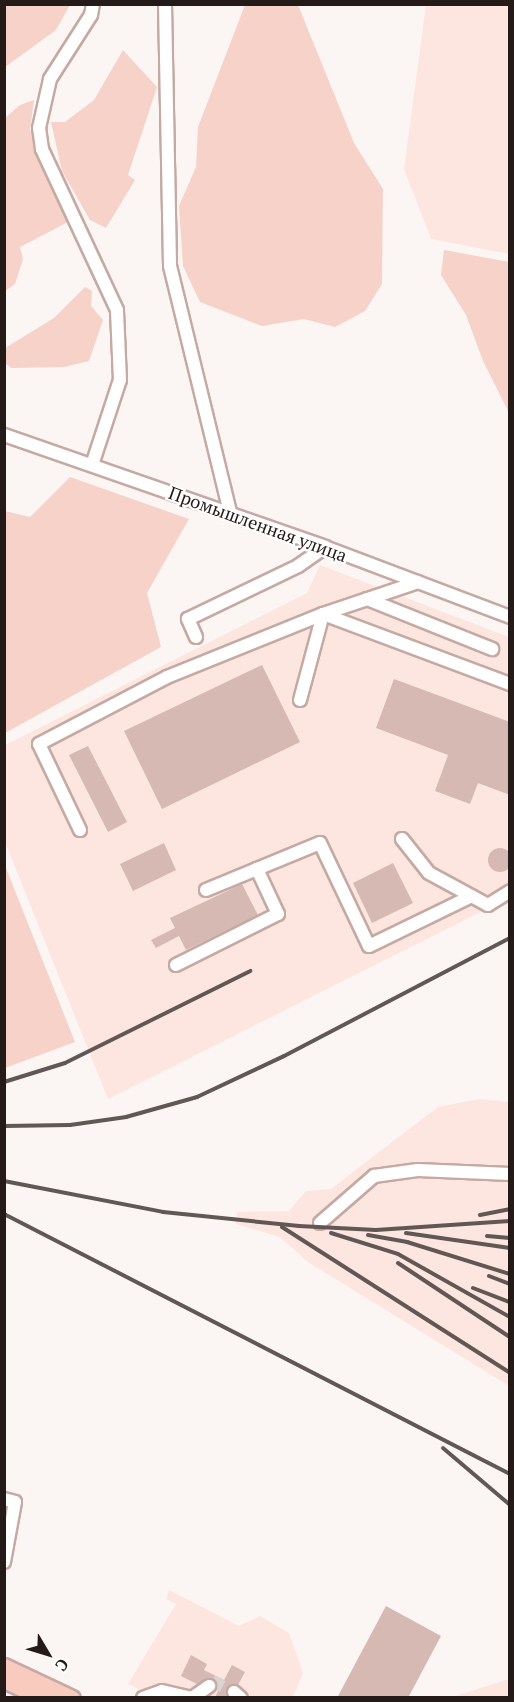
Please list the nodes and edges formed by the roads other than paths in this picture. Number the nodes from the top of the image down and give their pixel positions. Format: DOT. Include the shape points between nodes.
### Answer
graph roads {
  1 [pos="93,4"];
  2 [pos="165,4"];
  3 [pos="4,435"];
  4 [pos="92,465"];
  5 [pos="230,513"];
  6 [pos="325,547"];
  7 [pos="418,582"];
  8 [pos="368,599"];
  9 [pos="323,614"];
  10 [pos="510,617"];
  11 [pos="196,637"];
  12 [pos="492,649"];
  13 [pos="510,684"];
  14 [pos="300,700"];
  15 [pos="80,830"];
  16 [pos="402,839"];
  17 [pos="257,869"];
  18 [pos="206,891"];
  19 [pos="510,891"];
  20 [pos="472,896"];
  21 [pos="176,965"];
  22 [pos="510,1174"];
  23 [pos="320,1223"];
  24 [pos="4,1499"];
  25 [pos="4,1562"];
  26 [pos="4,1666"];
  27 [pos="4,1680"];
  28 [pos="209,1686"];
  29 [pos="72,1697"];
  30 [pos="42,1698"];
  31 [pos="143,1698"];
  32 [pos="192,1698"];
  1 -- 4 [label="street" via="91,15 50,79 39,128 42,149 117,310 120,380"];
  2 -- 5 [label="street" via="170,266"];
  3 -- 4 [label="street, Промышленная улица"];
  4 -- 5 [label="street, Промышленная улица"];
  5 -- 6 [label="street, Промышленная улица"];
  6 -- 7 [label="street, Промышленная улица"];
  6 -- 11 [label="street" via="298,566 188,620"];
  7 -- 8 [label="street"];
  7 -- 10 [label="street, Промышленная улица"];
  8 -- 9 [label="street"];
  8 -- 12 [label="street"];
  9 -- 13 [label="street"];
  9 -- 14 [label="street"];
  9 -- 15 [label="street" via="167,676 39,744"];
  16 -- 20 [label="street" via="429,873"];
  17 -- 18 [label="street"];
  17 -- 20 [label="street" via="320,843 369,946"];
  17 -- 21 [label="street" via="278,915"];
  19 -- 20 [label="street" via="488,905"];
  22 -- 23 [label="street" via="418,1170 374,1176"];
  24 -- 25 [label="street" via="15,1502"];
  26 -- 29 [label="main road"];
  27 -- 30 [label="main road"];
  28 -- 32 [label="street"];
  31 -- 32 [label="street" via="162,1691"];
}
